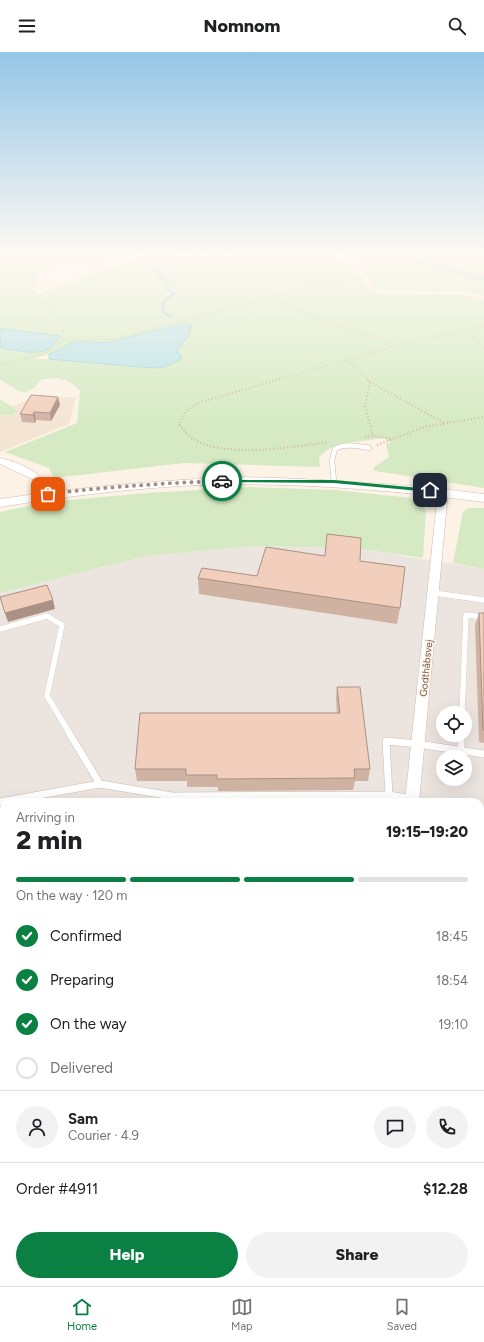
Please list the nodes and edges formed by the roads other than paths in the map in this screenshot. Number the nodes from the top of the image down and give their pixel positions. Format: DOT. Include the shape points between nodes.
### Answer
graph roads {
  1 [pos="369,448"];
  2 [pos="0,461"];
  3 [pos="334,482"];
  4 [pos="443,492"];
  5 [pos="48,494"];
  6 [pos="484,498"];
  7 [pos="0,503"];
  8 [pos="434,593"];
  9 [pos="484,600"];
  10 [pos="484,617"];
  11 [pos="0,629"];
  12 [pos="462,706"];
  13 [pos="418,744"];
  14 [pos="454,750"];
  15 [pos="472,752"];
  16 [pos="484,754"];
  17 [pos="100,784"];
  18 [pos="389,795"];
  19 [pos="22,798"];
  20 [pos="403,798"];
  21 [pos="412,798"];
  1 -- 3 [label="lane" via="342,446 336,449 333,453"];
  2 -- 5 [label="street" via="39,480"];
  3 -- 4 [label="street"];
  3 -- 5 [label="street" via="245,480 158,483"];
  4 -- 6 [label="street"];
  4 -- 8 [label="street, Godthåbsvej"];
  5 -- 7 [label="street"];
  8 -- 9 [label="lane"];
  8 -- 13 [label="street, Godthåbsvej"];
  10 -- 12 [label="lane" via="466,615"];
  11 -- 17 [label="lane" via="47,616 62,626 47,696"];
  13 -- 14 [label="lane"];
  13 -- 18 [label="lane" via="386,741"];
  13 -- 21 [label="street, Godthåbsvej"];
  15 -- 16 [label="lane"];
  17 -- 18 [label="lane" via="172,796"];
  17 -- 19 [label="lane"];
  18 -- 20 [label="lane"];
}
